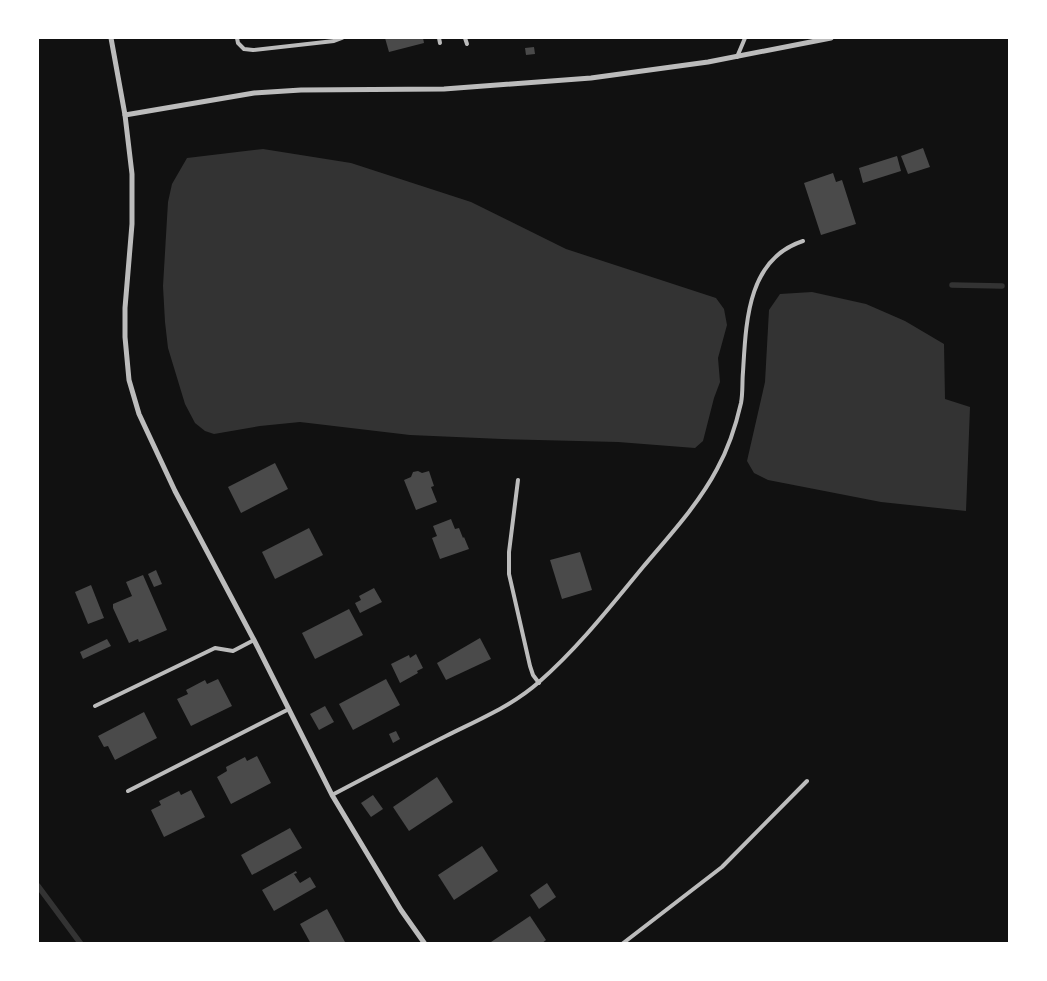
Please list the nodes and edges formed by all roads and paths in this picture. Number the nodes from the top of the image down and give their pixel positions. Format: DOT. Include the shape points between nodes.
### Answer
graph roads {
  1 [pos="111,38"];
  2 [pos="237,38"];
  3 [pos="342,38"];
  4 [pos="439,38"];
  5 [pos="465,38"];
  6 [pos="745,38"];
  7 [pos="831,38"];
  8 [pos="440,43"];
  9 [pos="467,44"];
  10 [pos="737,57"];
  11 [pos="125,115"];
  12 [pos="803,241"];
  13 [pos="518,480"];
  14 [pos="254,640"];
  15 [pos="539,683"];
  16 [pos="95,706"];
  17 [pos="289,709"];
  18 [pos="807,781"];
  19 [pos="128,791"];
  20 [pos="332,795"];
  21 [pos="426,944"];
  22 [pos="622,944"];
  1 -- 11 [label="street"];
  2 -- 3 [label="lane" via="244,49 253,50"];
  4 -- 8 [label="lane"];
  5 -- 9 [label="lane"];
  6 -- 10 [label="lane"];
  7 -- 10 [label="street"];
  10 -- 11 [label="street" via="538,82 406,90 254,93"];
  11 -- 14 [label="street" via="132,174 132,224 125,308 129,380 147,434"];
  12 -- 15 [label="lane" via="783,250 765,269 756,285 745,340 741,402 717,468 684,519 586,636"];
  13 -- 15 [label="lane" via="509,574 530,666"];
  14 -- 16 [label="lane" via="233,651 215,648"];
  14 -- 17 [label="street"];
  15 -- 20 [label="lane" via="485,718"];
  17 -- 19 [label="lane"];
  17 -- 20 [label="street"];
  18 -- 22 [label="lane" via="722,867"];
  20 -- 21 [label="street" via="401,910"];
}
